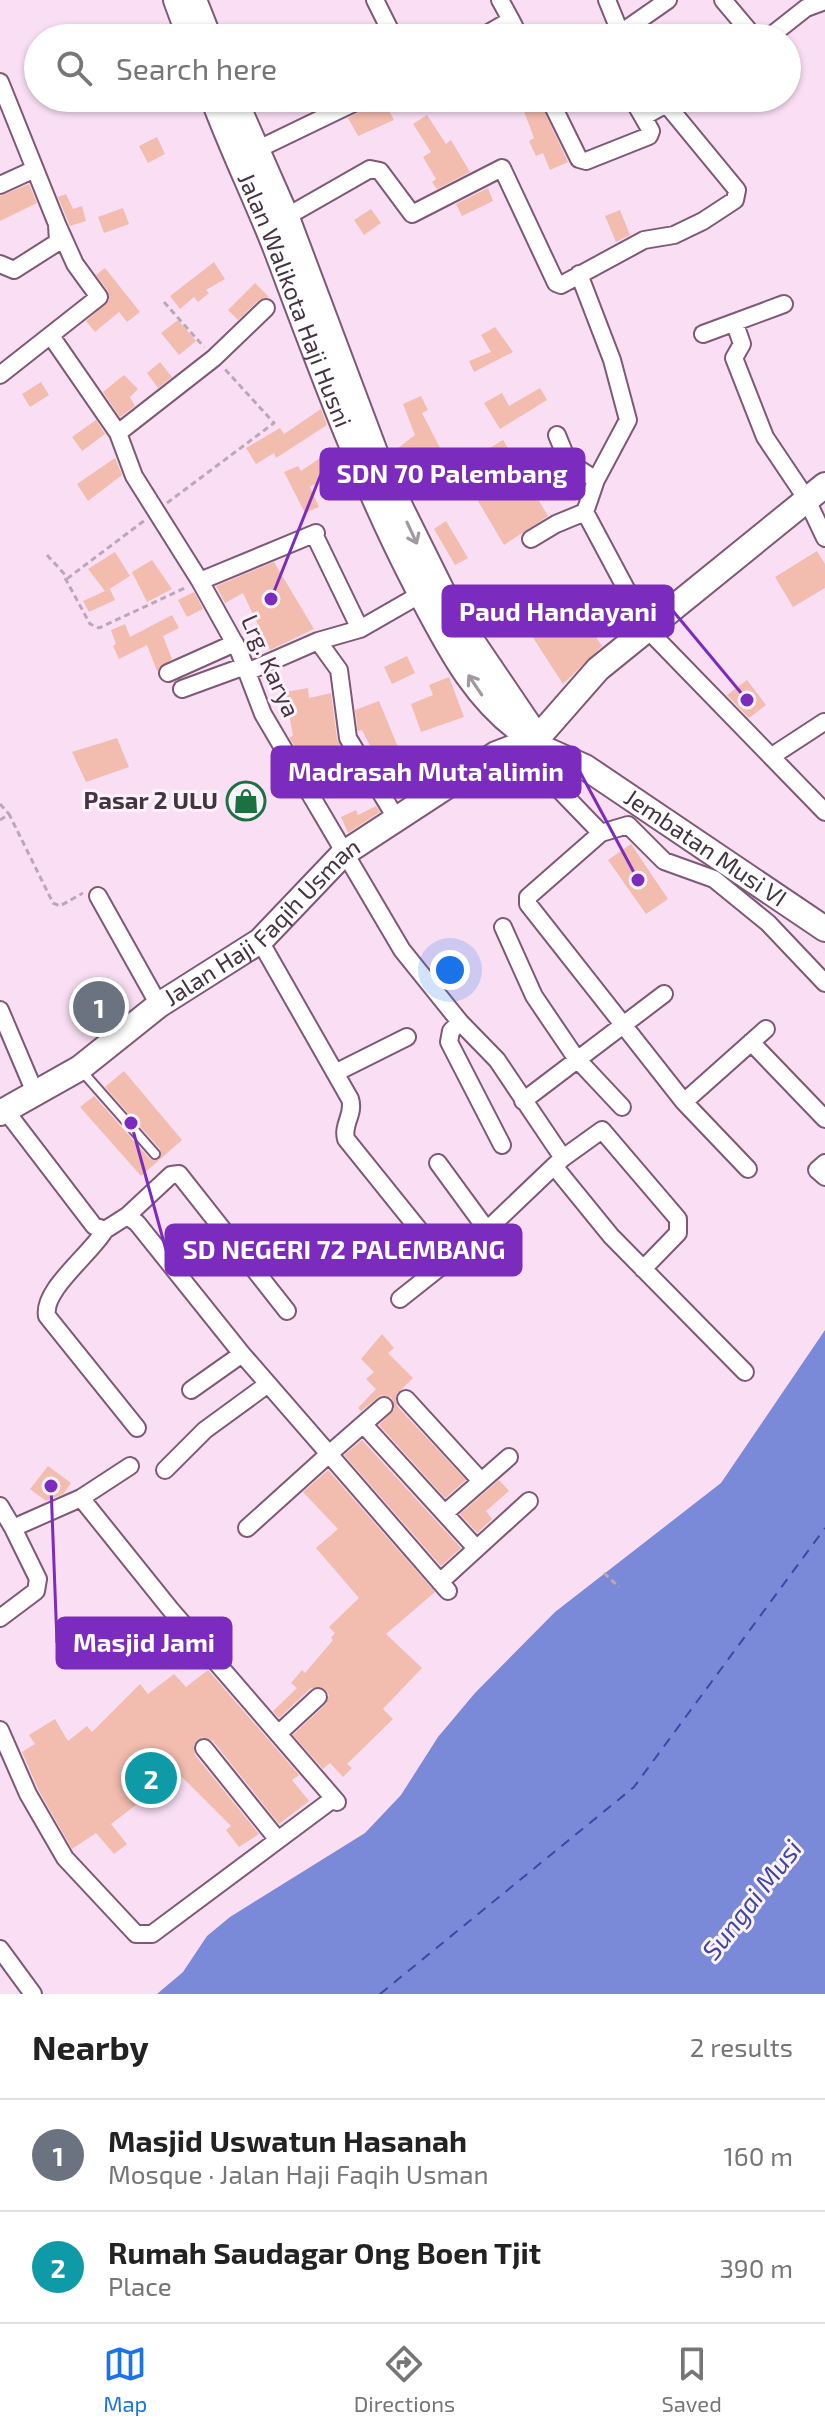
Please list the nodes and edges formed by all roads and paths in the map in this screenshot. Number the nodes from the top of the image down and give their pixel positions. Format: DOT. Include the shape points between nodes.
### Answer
graph roads {
  1 [pos="176,0"];
  2 [pos="194,0"];
  3 [pos="375,0"];
  4 [pos="500,0"];
  5 [pos="607,0"];
  6 [pos="668,0"];
  7 [pos="723,0"];
  8 [pos="825,1"];
  9 [pos="511,20"];
  10 [pos="185,24"];
  11 [pos="203,24"];
  12 [pos="387,24"];
  13 [pos="504,24"];
  14 [pos="513,24"];
  15 [pos="617,24"];
  16 [pos="634,24"];
  17 [pos="743,24"];
  18 [pos="786,24"];
  19 [pos="0,82"];
  20 [pos="222,112"];
  21 [pos="238,112"];
  22 [pos="335,112"];
  23 [pos="556,112"];
  24 [pos="640,112"];
  25 [pos="653,112"];
  26 [pos="679,112"];
  27 [pos="643,117"];
  28 [pos="248,154"];
  29 [pos="35,169"];
  30 [pos="0,185"];
  31 [pos="286,217"];
  32 [pos="57,224"];
  33 [pos="0,264"];
  34 [pos="579,274"];
  35 [pos="164,302"];
  36 [pos="784,304"];
  37 [pos="266,308"];
  38 [pos="735,324"];
  39 [pos="703,334"];
  40 [pos="51,336"];
  41 [pos="214,358"];
  42 [pos="0,375"];
  43 [pos="274,423"];
  44 [pos="118,433"];
  45 [pos="557,435"];
  46 [pos="596,480"];
  47 [pos="816,491"];
  48 [pos="585,512"];
  49 [pos="825,538"];
  50 [pos="531,539"];
  51 [pos="65,578"];
  52 [pos="200,581"];
  53 [pos="421,594"];
  54 [pos="360,629"];
  55 [pos="648,630"];
  56 [pos="318,641"];
  57 [pos="235,643"];
  58 [pos="246,669"];
  59 [pos="168,673"];
  60 [pos="182,689"];
  61 [pos="824,722"];
  62 [pos="533,740"];
  63 [pos="772,756"];
  64 [pos="0,804"];
  65 [pos="825,812"];
  66 [pos="9,814"];
  67 [pos="396,818"];
  68 [pos="0,820"];
  69 [pos="601,833"];
  70 [pos="343,854"];
  71 [pos="98,896"];
  72 [pos="503,927"];
  73 [pos="825,929"];
  74 [pos="260,941"];
  75 [pos="825,983"];
  76 [pos="664,994"];
  77 [pos="159,1005"];
  78 [pos="0,1010"];
  79 [pos="460,1022"];
  80 [pos="621,1025"];
  81 [pos="766,1029"];
  82 [pos="407,1037"];
  83 [pos="751,1042"];
  84 [pos="576,1058"];
  85 [pos="80,1068"];
  86 [pos="335,1073"];
  87 [pos="36,1095"];
  88 [pos="523,1101"];
  89 [pos="684,1102"];
  90 [pos="622,1107"];
  91 [pos="3,1112"];
  92 [pos="825,1119"];
  93 [pos="502,1145"];
  94 [pos="155,1154"];
  95 [pos="558,1162"];
  96 [pos="438,1163"];
  97 [pos="825,1163"];
  98 [pos="748,1169"];
  99 [pos="825,1177"];
  100 [pos="127,1216"];
  101 [pos="105,1230"];
  102 [pos="487,1230"];
  103 [pos="445,1262"];
  104 [pos="643,1269"];
  105 [pos="400,1299"];
  106 [pos="287,1311"];
  107 [pos="242,1354"];
  108 [pos="745,1372"];
  109 [pos="268,1384"];
  110 [pos="191,1390"];
  111 [pos="406,1399"];
  112 [pos="384,1406"];
  113 [pos="364,1425"];
  114 [pos="137,1428"];
  115 [pos="329,1454"];
  116 [pos="509,1457"];
  117 [pos="130,1466"];
  118 [pos="165,1470"];
  119 [pos="481,1481"];
  120 [pos="81,1498"];
  121 [pos="529,1501"];
  122 [pos="0,1506"];
  123 [pos="445,1513"];
  124 [pos="13,1528"];
  125 [pos="247,1528"];
  126 [pos="476,1548"];
  127 [pos="604,1573"];
  128 [pos="619,1587"];
  129 [pos="0,1618"];
  130 [pos="318,1697"];
  131 [pos="0,1730"];
  132 [pos="278,1734"];
  133 [pos="204,1748"];
  134 [pos="278,1840"];
  135 [pos="0,1949"];
  136 [pos="33,1994"];
  1 -- 10 [label="street"];
  2 -- 11 [label="street"];
  3 -- 12 [label="street"];
  4 -- 9 [label="street"];
  5 -- 15 [label="street"];
  6 -- 16 [label="street"];
  7 -- 17 [label="street"];
  8 -- 18 [label="street"];
  9 -- 13 [label="street"];
  9 -- 14 [label="street"];
  19 -- 29 [label="street"];
  20 -- 28 [label="street, Jalan Walikota Haji Husni"];
  21 -- 28 [label="street, Jalan Walikota Haji Husni"];
  22 -- 28 [label="street"];
  23 -- 27 [label="street" via="577,155 589,161 649,136"];
  24 -- 27 [label="street"];
  25 -- 27 [label="street"];
  26 -- 34 [label="street" via="737,190 735,200 674,235 644,240"];
  28 -- 31 [label="street, Jalan Walikota Haji Husni"];
  28 -- 53 [label="street, Jalan Walikota Haji Husni" via="369,491"];
  29 -- 30 [label="street"];
  29 -- 32 [label="street"];
  31 -- 34 [label="street" via="370,169 380,171 412,214 502,168 557,284"];
  31 -- 62 [label="street, Jalan Walikota Haji Husni, one-way" via="381,468 453,613"];
  32 -- 33 [label="street" via="58,242 12,271"];
  32 -- 40 [label="street" via="75,264 99,297"];
  34 -- 46 [label="street" via="628,420"];
  35 -- 41 [label="path"];
  36 -- 38 [label="street"];
  37 -- 41 [label="street"];
  38 -- 39 [label="street"];
  38 -- 47 [label="street" via="742,344 734,358 765,437"];
  40 -- 42 [label="street"];
  40 -- 44 [label="street, Lrg. Karya"];
  41 -- 43 [label="path"];
  41 -- 44 [label="street"];
  44 -- 52 [label="street, Lrg. Karya" via="134,476"];
  45 -- 46 [label="street" via="568,462"];
  46 -- 48 [label="street"];
  47 -- 49 [label="street"];
  47 -- 55 [label="street, Jalan Haji Faqih Usman"];
  48 -- 50 [label="street"];
  48 -- 55 [label="street"];
  51 -- 52 [label="path" via="90,624 99,628"];
  52 -- 54 [label="street" via="315,533"];
  52 -- 57 [label="street, Lrg. Karya"];
  53 -- 54 [label="street"];
  62 -- 53 [label="street, Jalan Walikota Haji Husni, one-way" via="485,699 445,642"];
  54 -- 56 [label="street"];
  55 -- 62 [label="street, Jalan Haji Faqih Usman" via="598,669"];
  55 -- 63 [label="street"];
  56 -- 58 [label="street"];
  56 -- 67 [label="street" via="339,670 348,738"];
  57 -- 58 [label="street, Lrg. Karya"];
  57 -- 59 [label="street"];
  58 -- 60 [label="street"];
  58 -- 70 [label="street, Lrg. Karya" via="263,714"];
  61 -- 63 [label="street"];
  62 -- 67 [label="street, Jalan Haji Faqih Usman"];
  62 -- 69 [label="street"];
  62 -- 73 [label="street, Jembatan Musi VI" via="585,767"];
  63 -- 65 [label="street"];
  64 -- 66 [label="path"];
  66 -- 68 [label="path"];
  66 -- 71 [label="path" via="53,903 60,906 90,891"];
  67 -- 70 [label="street, Jalan Haji Faqih Usman"];
  69 -- 75 [label="street" via="628,825 664,861 714,879 768,923"];
  69 -- 80 [label="street" via="527,900"];
  70 -- 74 [label="street, Jalan Haji Faqih Usman"];
  70 -- 79 [label="street, Lrg. Karya" via="402,950"];
  71 -- 77 [label="street"];
  72 -- 84 [label="street" via="534,996"];
  74 -- 77 [label="street, Jalan Haji Faqih Usman"];
  74 -- 86 [label="street"];
  76 -- 80 [label="street"];
  77 -- 85 [label="street, Jalan Haji Faqih Usman"];
  78 -- 87 [label="street"];
  79 -- 88 [label="street, Lrg. Karya" via="497,1060"];
  79 -- 93 [label="street" via="449,1042"];
  80 -- 84 [label="street"];
  80 -- 89 [label="street"];
  81 -- 83 [label="street"];
  82 -- 86 [label="street"];
  83 -- 89 [label="street"];
  83 -- 92 [label="street"];
  84 -- 88 [label="street"];
  84 -- 90 [label="street"];
  85 -- 87 [label="street, Jalan Haji Faqih Usman"];
  85 -- 94 [label="lane"];
  86 -- 103 [label="street" via="352,1105 346,1139"];
  87 -- 91 [label="street, Jalan Haji Faqih Usman"];
  88 -- 95 [label="street, Lrg. Karya"];
  89 -- 98 [label="street"];
  91 -- 101 [label="street" via="94,1226"];
  95 -- 102 [label="street"];
  95 -- 104 [label="street, Lrg. Karya"];
  95 -- 104 [label="street" via="602,1130 674,1213 678,1233"];
  96 -- 102 [label="street"];
  97 -- 99 [label="street" via="817,1170"];
  100 -- 101 [label="street"];
  100 -- 106 [label="street" via="171,1175 179,1174"];
  100 -- 107 [label="street"];
  101 -- 114 [label="street" via="92,1252 54,1291 47,1316"];
  102 -- 103 [label="street"];
  103 -- 105 [label="street"];
  104 -- 108 [label="street, Lrg. Karya"];
  107 -- 109 [label="street"];
  107 -- 110 [label="street"];
  109 -- 115 [label="street"];
  109 -- 118 [label="street" via="205,1430"];
  111 -- 119 [label="street"];
  112 -- 113 [label="street"];
  113 -- 115 [label="street"];
  113 -- 123 [label="street"];
  115 -- 125 [label="street"];
  115 -- 126 [label="street" via="444,1586"];
  116 -- 119 [label="street"];
  117 -- 120 [label="street"];
  119 -- 123 [label="street"];
  120 -- 124 [label="street"];
  120 -- 132 [label="street"];
  121 -- 126 [label="street"];
  122 -- 124 [label="street"];
  123 -- 126 [label="street"];
  124 -- 129 [label="street" via="38,1579 36,1591"];
  127 -- 128 [label="path"];
  130 -- 132 [label="street"];
  131 -- 134 [label="street" via="28,1794 65,1858 136,1934 152,1934"];
  132 -- 134 [label="street" via="335,1800"];
  133 -- 134 [label="street"];
  135 -- 136 [label="street"];
}
